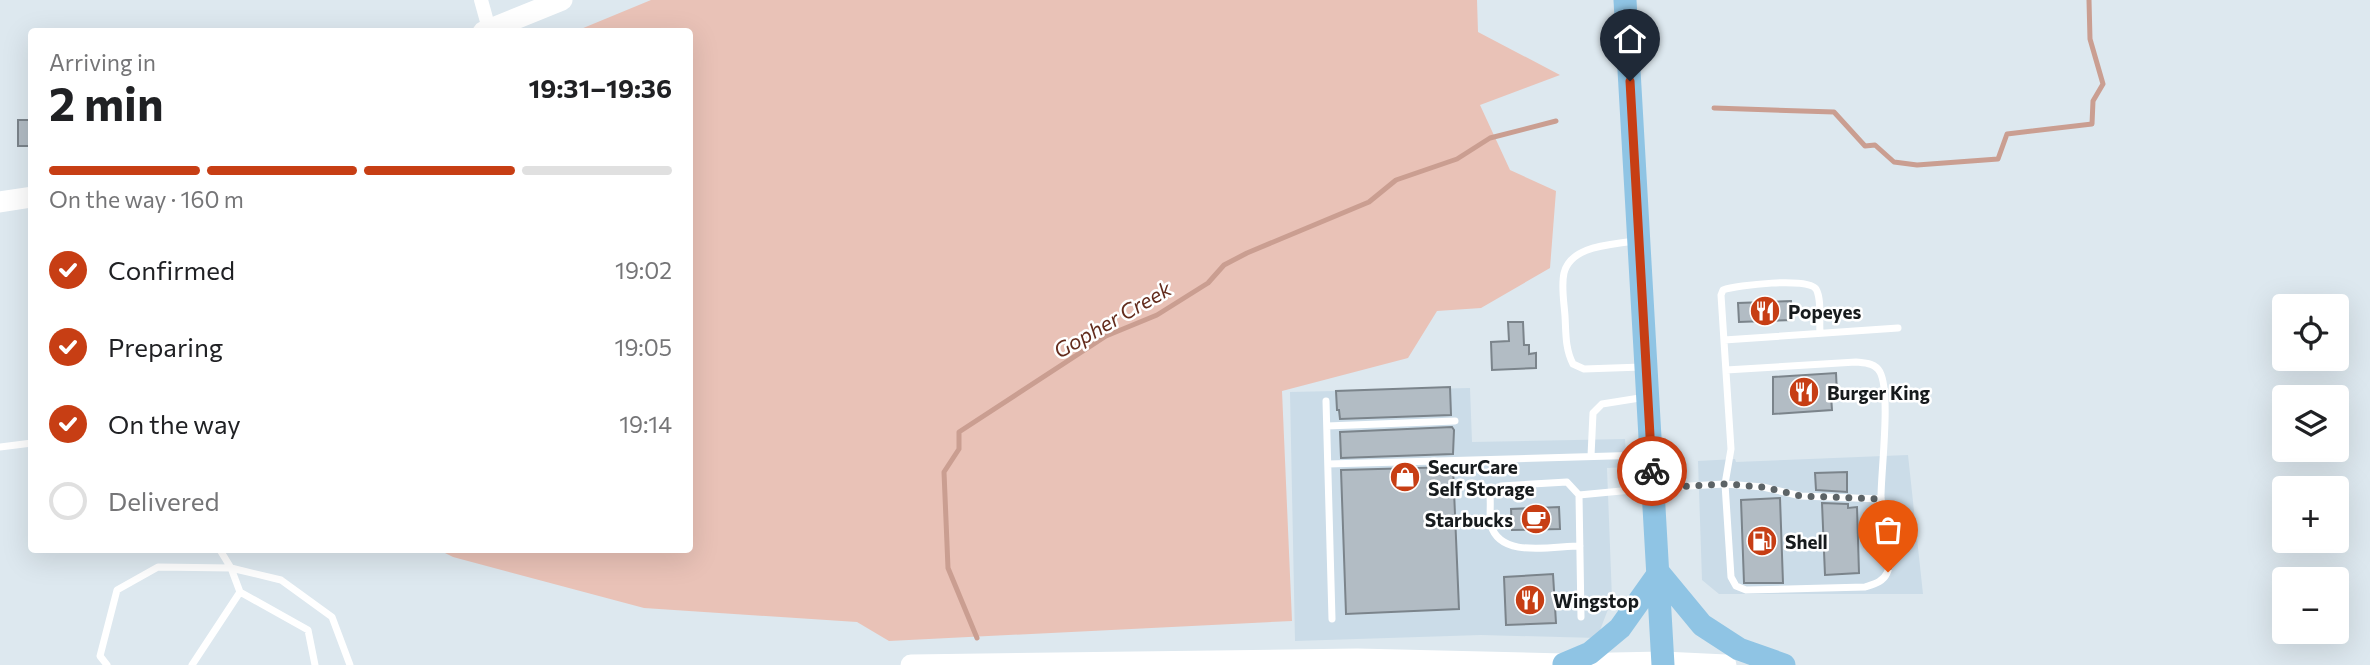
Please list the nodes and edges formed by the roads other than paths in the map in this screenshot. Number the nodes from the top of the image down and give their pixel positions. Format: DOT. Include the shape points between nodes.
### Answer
graph roads {
  1 [pos="481,0"];
  2 [pos="562,0"];
  3 [pos="1625,0"];
  4 [pos="486,28"];
  5 [pos="491,28"];
  6 [pos="28,198"];
  7 [pos="0,202"];
  8 [pos="1638,240"];
  9 [pos="1898,328"];
  10 [pos="1820,333"];
  11 [pos="1724,340"];
  12 [pos="1645,367"];
  13 [pos="1726,370"];
  14 [pos="1647,397"];
  15 [pos="1326,401"];
  16 [pos="1455,421"];
  17 [pos="1327,426"];
  18 [pos="28,444"];
  19 [pos="0,447"];
  20 [pos="1651,454"];
  21 [pos="1591,456"];
  22 [pos="1328,464"];
  23 [pos="1726,484"];
  24 [pos="1653,488"];
  25 [pos="1579,495"];
  26 [pos="1881,499"];
  27 [pos="1580,546"];
  28 [pos="222,553"];
  29 [pos="231,568"];
  30 [pos="1659,573"];
  31 [pos="240,592"];
  32 [pos="1581,617"];
  33 [pos="1332,619"];
  34 [pos="1663,664"];
  35 [pos="107,665"];
  36 [pos="192,665"];
  37 [pos="316,665"];
  38 [pos="350,665"];
  39 [pos="911,665"];
  40 [pos="1565,665"];
  41 [pos="1726,665"];
  42 [pos="1784,665"];
  1 -- 4 [label="street"];
  2 -- 5 [label="main road"];
  3 -- 8 [label="main road"];
  6 -- 7 [label="main road"];
  8 -- 12 [label="main road"];
  8 -- 12 [label="lane" via="1576,256 1568,263 1563,284 1573,363 1584,369"];
  9 -- 10 [label="lane"];
  10 -- 11 [label="lane"];
  10 -- 11 [label="lane" via="1818,291 1813,285 1758,284 1723,290"];
  11 -- 13 [label="lane"];
  12 -- 14 [label="main road"];
  13 -- 23 [label="lane" via="1731,449"];
  13 -- 26 [label="lane" via="1856,362 1873,365 1881,373 1885,401"];
  14 -- 20 [label="main road"];
  14 -- 21 [label="lane" via="1602,404 1593,413"];
  15 -- 17 [label="lane"];
  16 -- 17 [label="lane"];
  17 -- 22 [label="lane"];
  18 -- 19 [label="lane"];
  20 -- 21 [label="lane"];
  20 -- 24 [label="main road"];
  21 -- 22 [label="lane"];
  22 -- 33 [label="lane"];
  23 -- 24 [label="lane"];
  23 -- 26 [label="lane" via="1801,496"];
  23 -- 26 [label="lane" via="1731,577 1736,586 1746,590 1879,583 1888,572 1890,558"];
  24 -- 25 [label="lane"];
  24 -- 30 [label="main road"];
  25 -- 27 [label="lane"];
  25 -- 27 [label="lane" via="1567,482 1501,486 1490,497 1491,526 1500,541 1512,548"];
  27 -- 32 [label="lane"];
  28 -- 29 [label="lane"];
  29 -- 31 [label="lane"];
  29 -- 35 [label="lane" via="158,566 117,590 100,656"];
  29 -- 38 [label="lane" via="281,580 332,617"];
  30 -- 34 [label="main road"];
  30 -- 40 [label="main road" via="1620,628 1591,653"];
  30 -- 42 [label="main road" via="1702,625 1739,649"];
  31 -- 36 [label="lane"];
  31 -- 37 [label="lane" via="308,630"];
  34 -- 40 [label="main road"];
  34 -- 41 [label="main road"];
  39 -- 40 [label="main road" via="1357,659"];
}
